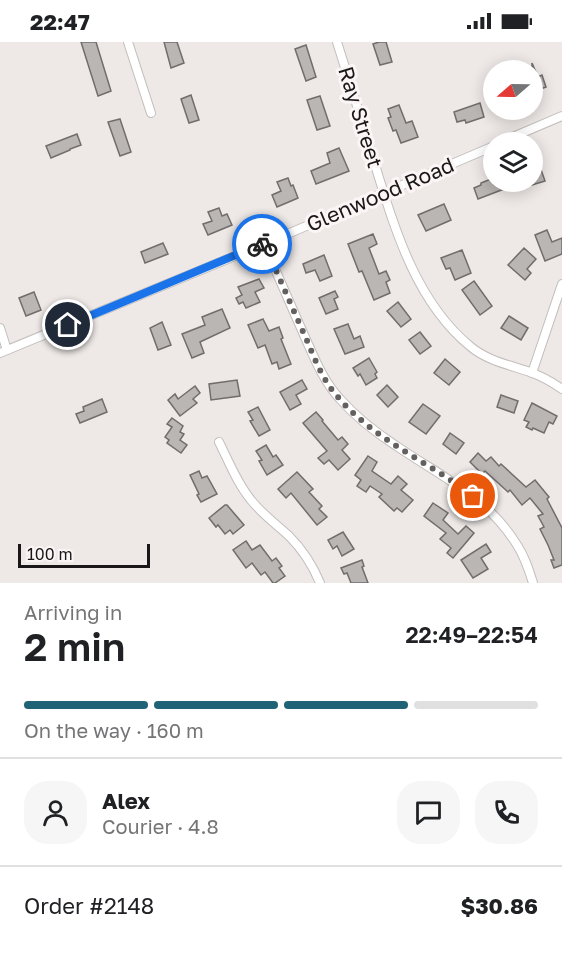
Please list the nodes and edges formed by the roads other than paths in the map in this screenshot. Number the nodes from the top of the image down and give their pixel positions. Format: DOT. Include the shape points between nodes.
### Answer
graph roads {
  1 [pos="128,42"];
  2 [pos="337,42"];
  3 [pos="151,113"];
  4 [pos="562,116"];
  5 [pos="524,132"];
  6 [pos="483,151"];
  7 [pos="384,193"];
  8 [pos="264,244"];
  9 [pos="562,284"];
  10 [pos="0,328"];
  11 [pos="4,352"];
  12 [pos="532,373"];
  13 [pos="562,389"];
  14 [pos="219,442"];
  15 [pos="320,583"];
  16 [pos="533,583"];
  1 -- 3 [label="street"];
  2 -- 7 [label="street, Ray Street"];
  4 -- 5 [label="street"];
  6 -- 7 [label="street, Glenwood Road"];
  7 -- 8 [label="street, Glenwood Road"];
  7 -- 12 [label="street, Ray Street" via="418,282 445,321 483,355"];
  8 -- 11 [label="street, Glenwood Road"];
  8 -- 16 [label="street" via="315,360 338,397 370,427 483,504 519,547"];
  9 -- 12 [label="street"];
  10 -- 11 [label="street"];
  12 -- 13 [label="street, Ray Street"];
  14 -- 15 [label="street" via="246,493 296,544"];
}
